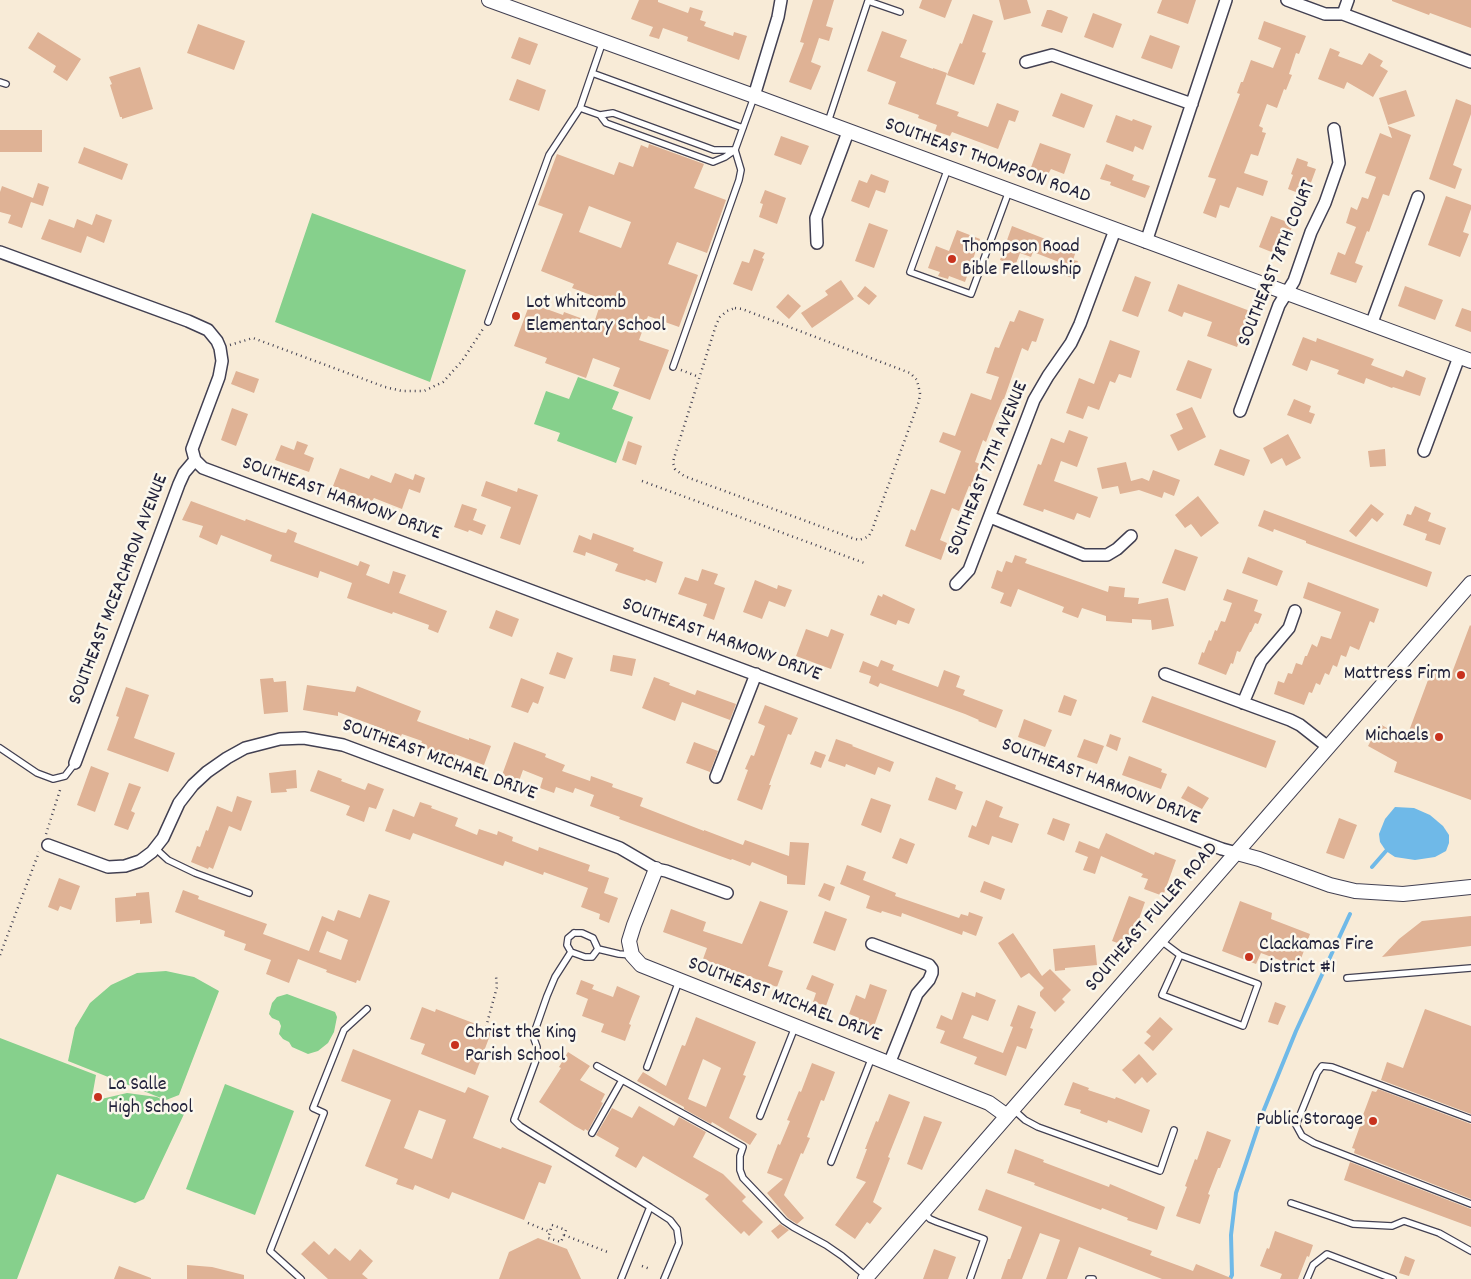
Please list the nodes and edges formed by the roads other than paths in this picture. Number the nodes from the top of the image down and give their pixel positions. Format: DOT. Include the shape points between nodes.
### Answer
graph roads {
  1 [pos="489,0"];
  2 [pos="781,0"];
  3 [pos="1226,0"];
  4 [pos="1286,0"];
  5 [pos="1348,0"];
  6 [pos="900,12"];
  7 [pos="1343,14"];
  8 [pos="603,41"];
  9 [pos="1026,62"];
  10 [pos="1471,62"];
  11 [pos="592,73"];
  12 [pos="754,96"];
  13 [pos="1192,104"];
  14 [pos="580,108"];
  15 [pos="600,115"];
  16 [pos="827,124"];
  17 [pos="743,128"];
  18 [pos="1334,129"];
  19 [pos="848,132"];
  20 [pos="735,150"];
  21 [pos="948,168"];
  22 [pos="1009,191"];
  23 [pos="1418,197"];
  24 [pos="1115,230"];
  25 [pos="1146,242"];
  26 [pos="817,243"];
  27 [pos="0,252"];
  28 [pos="1286,294"];
  29 [pos="488,322"];
  30 [pos="1371,325"];
  31 [pos="1465,359"];
  32 [pos="673,367"];
  33 [pos="1240,411"];
  34 [pos="1424,451"];
  35 [pos="195,460"];
  36 [pos="990,517"];
  37 [pos="1131,536"];
  38 [pos="1471,583"];
  39 [pos="956,584"];
  40 [pos="1295,612"];
  41 [pos="756,674"];
  42 [pos="1165,674"];
  43 [pos="1243,703"];
  44 [pos="1328,747"];
  45 [pos="0,748"];
  46 [pos="76,763"];
  47 [pos="716,777"];
  48 [pos="48,845"];
  49 [pos="155,848"];
  50 [pos="1237,853"];
  51 [pos="656,868"];
  52 [pos="1471,888"];
  53 [pos="249,893"];
  54 [pos="727,893"];
  55 [pos="1160,940"];
  56 [pos="872,944"];
  57 [pos="598,949"];
  58 [pos="572,952"];
  59 [pos="1180,954"];
  60 [pos="632,955"];
  61 [pos="1471,968"];
  62 [pos="1347,978"];
  63 [pos="679,981"];
  64 [pos="367,1009"];
  65 [pos="795,1026"];
  66 [pos="872,1057"];
  67 [pos="889,1064"];
  68 [pos="597,1066"];
  69 [pos="647,1067"];
  70 [pos="622,1080"];
  71 [pos="1010,1112"];
  72 [pos="760,1116"];
  73 [pos="1471,1119"];
  74 [pos="1174,1130"];
  75 [pos="592,1133"];
  76 [pos="831,1162"];
  77 [pos="1291,1203"];
  78 [pos="1471,1204"];
  79 [pos="650,1207"];
  80 [pos="923,1212"];
  81 [pos="1471,1251"];
  82 [pos="866,1278"];
  83 [pos="301,1279"];
  84 [pos="621,1279"];
  85 [pos="664,1279"];
  86 [pos="970,1279"];
  87 [pos="1089,1279"];
  88 [pos="1093,1279"];
  89 [pos="1307,1279"];
  90 [pos="1393,1279"];
  1 -- 8 [label="street, SOUTHEAST THOMPSON ROAD"];
  2 -- 12 [label="street"];
  3 -- 13 [label="street"];
  4 -- 7 [label="street" via="1325,14"];
  5 -- 7 [label="street"];
  6 -- 16 [label="lane" via="868,1"];
  7 -- 10 [label="street"];
  8 -- 11 [label="lane"];
  8 -- 12 [label="street, SOUTHEAST THOMPSON ROAD"];
  9 -- 13 [label="street" via="1052,55"];
  11 -- 14 [label="lane"];
  11 -- 17 [label="lane"];
  12 -- 16 [label="street, SOUTHEAST THOMPSON ROAD"];
  12 -- 17 [label="lane"];
  13 -- 25 [label="street"];
  14 -- 15 [label="lane"];
  14 -- 29 [label="lane" via="549,155"];
  15 -- 20 [label="lane" via="612,113 714,150"];
  15 -- 20 [label="lane" via="606,123 713,162"];
  16 -- 19 [label="street, SOUTHEAST THOMPSON ROAD"];
  17 -- 20 [label="lane"];
  18 -- 28 [label="street, SOUTHEAST 78TH COURT" via="1339,163 1294,281"];
  19 -- 21 [label="street, SOUTHEAST THOMPSON ROAD"];
  19 -- 26 [label="street" via="816,218"];
  20 -- 32 [label="lane" via="741,170 739,180"];
  21 -- 22 [label="street, SOUTHEAST THOMPSON ROAD"];
  21 -- 22 [label="lane" via="910,272 971,294"];
  22 -- 24 [label="street, SOUTHEAST THOMPSON ROAD"];
  23 -- 30 [label="street"];
  24 -- 25 [label="street, SOUTHEAST THOMPSON ROAD"];
  24 -- 36 [label="street, SOUTHEAST 77TH AVENUE" via="1071,343 1034,400"];
  25 -- 28 [label="street, SOUTHEAST THOMPSON ROAD"];
  27 -- 35 [label="street, SOUTHEAST MCEACHRON AVENUE" via="208,330 217,341 222,361 192,449"];
  28 -- 30 [label="street, SOUTHEAST THOMPSON ROAD"];
  28 -- 33 [label="street, SOUTHEAST 78TH COURT"];
  30 -- 31 [label="street, SOUTHEAST THOMPSON ROAD"];
  31 -- 34 [label="street"];
  35 -- 41 [label="street, SOUTHEAST HARMONY DRIVE" via="210,471"];
  35 -- 46 [label="street, SOUTHEAST MCEACHRON AVENUE" via="179,484"];
  36 -- 37 [label="street" via="1084,555 1108,555"];
  36 -- 39 [label="street, SOUTHEAST 77TH AVENUE" via="969,570"];
  38 -- 44 [label="street, SOUTHEAST FULLER ROAD"];
  40 -- 43 [label="street" via="1289,628 1261,661"];
  41 -- 47 [label="street"];
  41 -- 50 [label="street, SOUTHEAST HARMONY DRIVE"];
  42 -- 43 [label="street"];
  43 -- 44 [label="street" via="1300,725"];
  44 -- 50 [label="street, SOUTHEAST FULLER ROAD"];
  45 -- 46 [label="lane" via="37,773 53,779 65,776"];
  48 -- 49 [label="street, SOUTHEAST MICHAEL DRIVE" via="108,867 140,861"];
  49 -- 51 [label="street, SOUTHEAST MICHAEL DRIVE" via="179,803 207,772 245,748 280,739 304,738 343,745 620,848"];
  49 -- 53 [label="lane" via="168,860 194,873"];
  50 -- 52 [label="street" via="1355,891 1403,894"];
  50 -- 55 [label="street, SOUTHEAST FULLER ROAD"];
  51 -- 54 [label="street, SOUTHEAST MICHAEL DRIVE"];
  51 -- 60 [label="street" via="630,936"];
  55 -- 59 [label="lane"];
  55 -- 71 [label="street, SOUTHEAST FULLER ROAD"];
  56 -- 67 [label="street" via="929,965 932,969 929,980 917,994"];
  57 -- 58 [label="lane" via="592,956 585,957"];
  57 -- 58 [label="lane" via="593,938 574,933 568,938 567,945"];
  57 -- 60 [label="lane"];
  58 -- 79 [label="lane" via="555,977 533,1036 538,1047 536,1060 514,1120"];
  59 -- 59 [label="lane" via="1258,984 1244,1026 1162,994"];
  60 -- 63 [label="street, SOUTHEAST MICHAEL DRIVE" via="642,965"];
  61 -- 62 [label="lane"];
  63 -- 65 [label="street, SOUTHEAST MICHAEL DRIVE"];
  63 -- 69 [label="lane"];
  64 -- 83 [label="lane" via="344,1030 313,1108 324,1113 270,1251"];
  65 -- 66 [label="street, SOUTHEAST MICHAEL DRIVE"];
  65 -- 72 [label="lane"];
  66 -- 67 [label="street, SOUTHEAST MICHAEL DRIVE"];
  66 -- 76 [label="lane"];
  67 -- 71 [label="street, SOUTHEAST MICHAEL DRIVE"];
  68 -- 70 [label="lane"];
  70 -- 75 [label="lane"];
  70 -- 82 [label="lane" via="743,1147 740,1156 742,1178 784,1221 842,1256"];
  71 -- 74 [label="lane" via="1038,1127 1160,1171"];
  71 -- 80 [label="street, SOUTHEAST FULLER ROAD"];
  73 -- 78 [label="lane" via="1322,1066 1296,1126 1302,1136 1314,1143"];
  77 -- 81 [label="lane" via="1353,1224 1392,1226 1404,1222 1439,1233"];
  79 -- 84 [label="lane"];
  79 -- 85 [label="lane" via="670,1220 677,1230 679,1243"];
  80 -- 82 [label="street, SOUTHEAST FULLER ROAD"];
  80 -- 86 [label="lane" via="930,1219 984,1239"];
  87 -- 88 [label="lane"];
  89 -- 90 [label="lane" via="1313,1265 1327,1254"];
}
